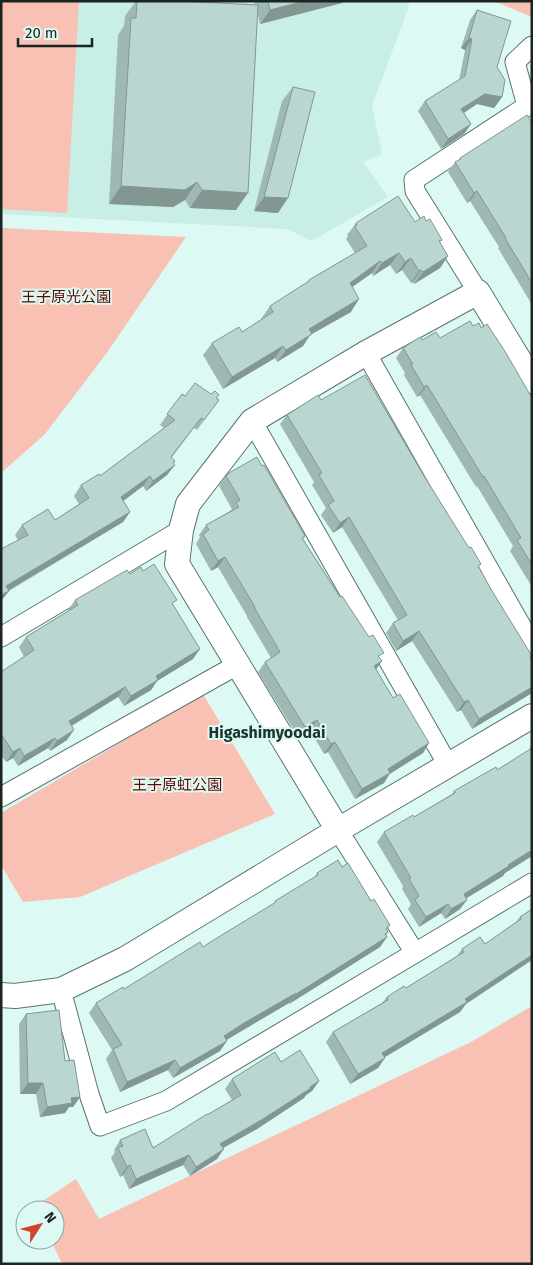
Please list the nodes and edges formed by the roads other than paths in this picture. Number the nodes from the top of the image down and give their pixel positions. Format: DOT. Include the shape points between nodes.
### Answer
graph roads {
  1 [pos="532,46"];
  2 [pos="529,109"];
  3 [pos="478,292"];
  4 [pos="366,353"];
  5 [pos="532,381"];
  6 [pos="252,421"];
  7 [pos="181,530"];
  8 [pos="1,637"];
  9 [pos="532,645"];
  10 [pos="238,664"];
  11 [pos="532,716"];
  12 [pos="448,765"];
  13 [pos="1,796"];
  14 [pos="338,830"];
  15 [pos="532,883"];
  16 [pos="415,953"];
  17 [pos="61,990"];
  18 [pos="1,995"];
  1 -- 2 [label="street" via="515,62"];
  2 -- 3 [label="street" via="414,180 415,191"];
  3 -- 4 [label="street"];
  3 -- 5 [label="street"];
  4 -- 6 [label="street"];
  4 -- 9 [label="street"];
  6 -- 7 [label="street" via="188,504"];
  6 -- 12 [label="street"];
  7 -- 8 [label="street"];
  7 -- 10 [label="street" via="177,564"];
  10 -- 13 [label="street"];
  10 -- 14 [label="street"];
  11 -- 12 [label="street"];
  12 -- 14 [label="street"];
  14 -- 16 [label="street"];
  14 -- 17 [label="street" via="125,959"];
  15 -- 16 [label="street"];
  16 -- 17 [label="street" via="166,1100 100,1126"];
  17 -- 18 [label="street"];
}
